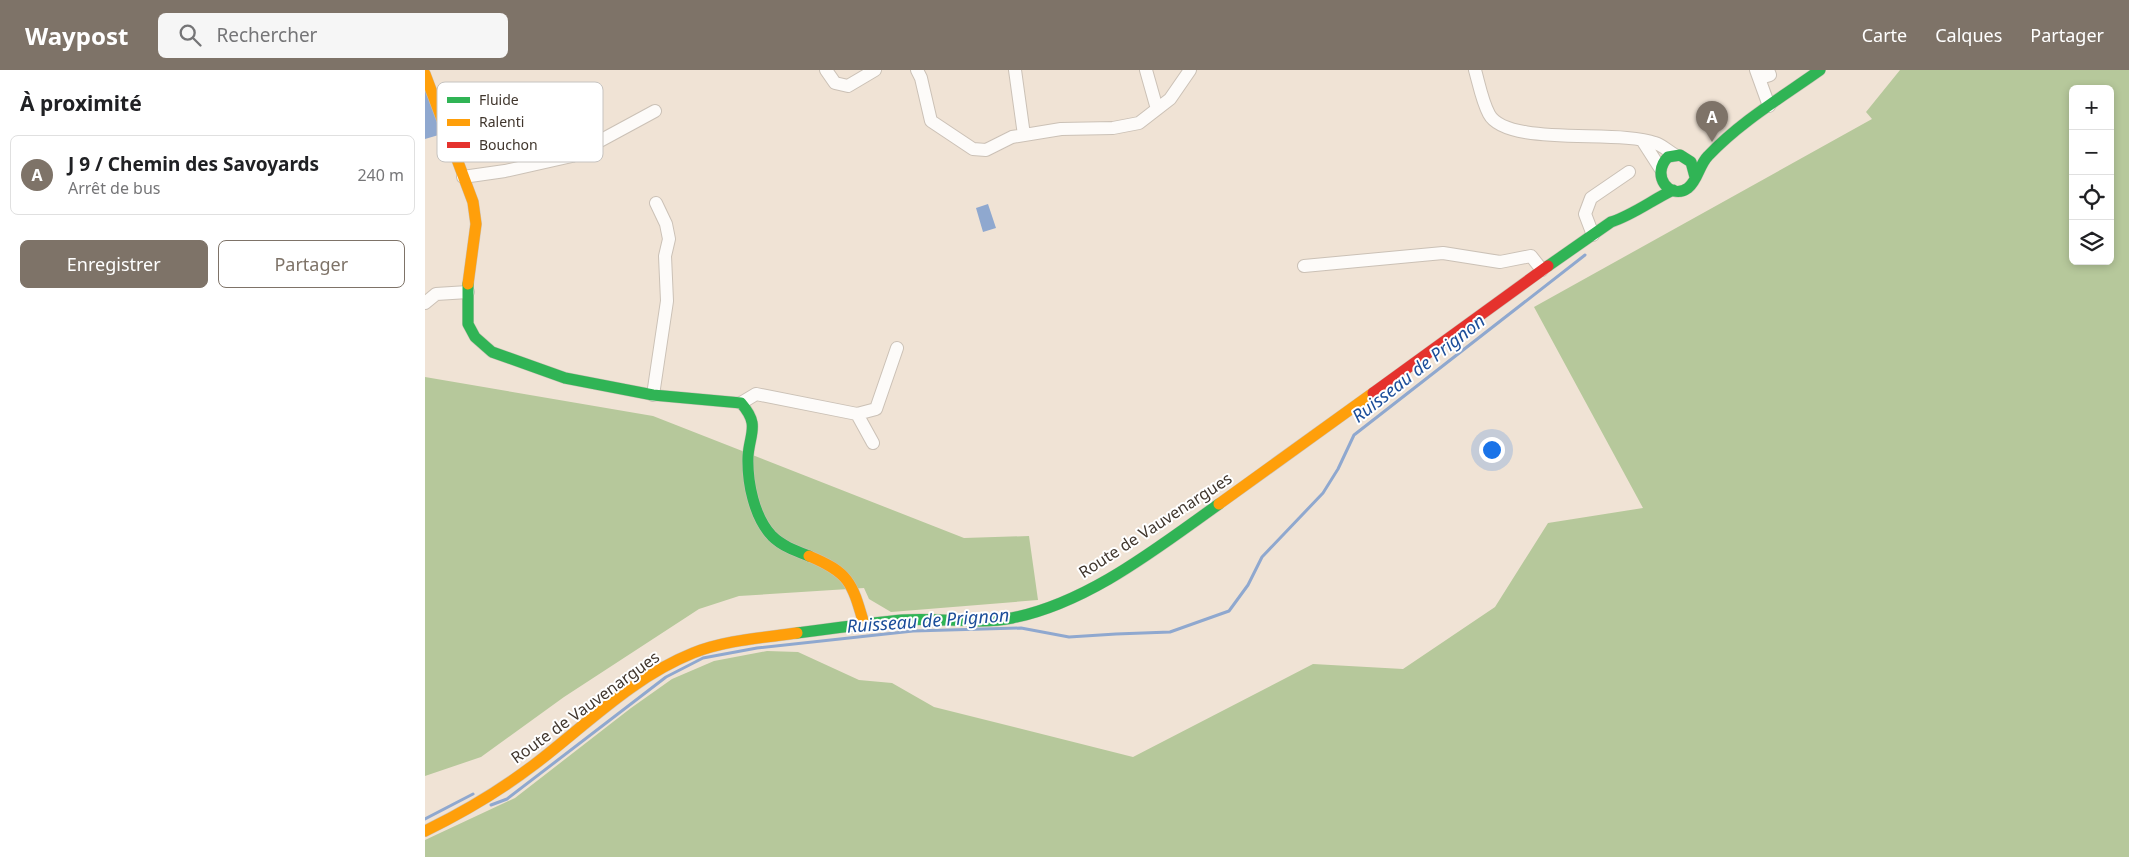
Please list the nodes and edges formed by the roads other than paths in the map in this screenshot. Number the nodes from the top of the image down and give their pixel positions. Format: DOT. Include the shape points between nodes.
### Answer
graph roads {
  1 [pos="826,70"];
  2 [pos="875,70"];
  3 [pos="917,70"];
  4 [pos="1015,70"];
  5 [pos="1146,70"];
  6 [pos="1189,70"];
  7 [pos="1475,70"];
  8 [pos="1820,70"];
  9 [pos="1761,73"];
  10 [pos="425,74"];
  11 [pos="1769,106"];
  12 [pos="437,107"];
  13 [pos="1157,109"];
  14 [pos="655,111"];
  15 [pos="1756,116"];
  16 [pos="1024,135"];
  17 [pos="603,139"];
  18 [pos="1642,140"];
  19 [pos="1680,156"];
  20 [pos="457,162"];
  21 [pos="545,162"];
  22 [pos="1629,172"];
  23 [pos="463,177"];
  24 [pos="1695,177"];
  25 [pos="1656,180"];
  26 [pos="1673,190"];
  27 [pos="655,203"];
  28 [pos="1611,222"];
  29 [pos="1593,234"];
  30 [pos="1304,266"];
  31 [pos="1543,270"];
  32 [pos="468,292"];
  33 [pos="425,303"];
  34 [pos="897,348"];
  35 [pos="653,395"];
  36 [pos="741,403"];
  37 [pos="857,414"];
  38 [pos="873,443"];
  39 [pos="864,624"];
  40 [pos="425,831"];
  1 -- 2 [label="street" via="835,83 848,86"];
  3 -- 16 [label="street" via="931,120 973,149 986,150"];
  4 -- 16 [label="street"];
  5 -- 13 [label="street"];
  6 -- 13 [label="street" via="1171,98"];
  7 -- 18 [label="street" via="1489,115 1507,129 1548,135"];
  8 -- 11 [label="main road"];
  9 -- 11 [label="street"];
  10 -- 12 [label="main road"];
  11 -- 15 [label="main road"];
  13 -- 16 [label="street" via="1139,123"];
  14 -- 17 [label="street"];
  15 -- 19 [label="main road"];
  15 -- 24 [label="main road" via="1707,157"];
  18 -- 19 [label="street"];
  18 -- 25 [label="street"];
  19 -- 24 [label="main road" via="1694,166"];
  19 -- 25 [label="main road" via="1665,159"];
  20 -- 23 [label="main road"];
  21 -- 23 [label="street"];
  22 -- 29 [label="street" via="1591,198 1585,214"];
  23 -- 32 [label="main road" via="473,202 476,224"];
  24 -- 26 [label="main road" via="1684,190"];
  25 -- 26 [label="main road"];
  25 -- 28 [label="main road, Route de Vauvenargues"];
  26 -- 28 [label="main road, Route de Vauvenargues"];
  27 -- 35 [label="street" via="666,224 669,239 665,256 667,301"];
  28 -- 29 [label="main road, Route de Vauvenargues"];
  29 -- 31 [label="main road, Route de Vauvenargues"];
  30 -- 31 [label="street" via="1443,253 1500,262 1531,256"];
  31 -- 39 [label="main road, Route de Vauvenargues" via="1170,539 1090,589 1063,602 1011,618"];
  32 -- 33 [label="street" via="436,294"];
  32 -- 35 [label="main road" via="468,324 475,337 492,352 565,378"];
  34 -- 37 [label="street" via="876,409"];
  35 -- 36 [label="main road"];
  36 -- 37 [label="street" via="756,394"];
  36 -- 39 [label="main road" via="751,412 754,424 748,460 751,490 764,526 783,545 838,570 851,583"];
  37 -- 38 [label="street"];
  39 -- 40 [label="main road, Route de Vauvenargues" via="721,642 684,656 605,709 510,782"];
}
